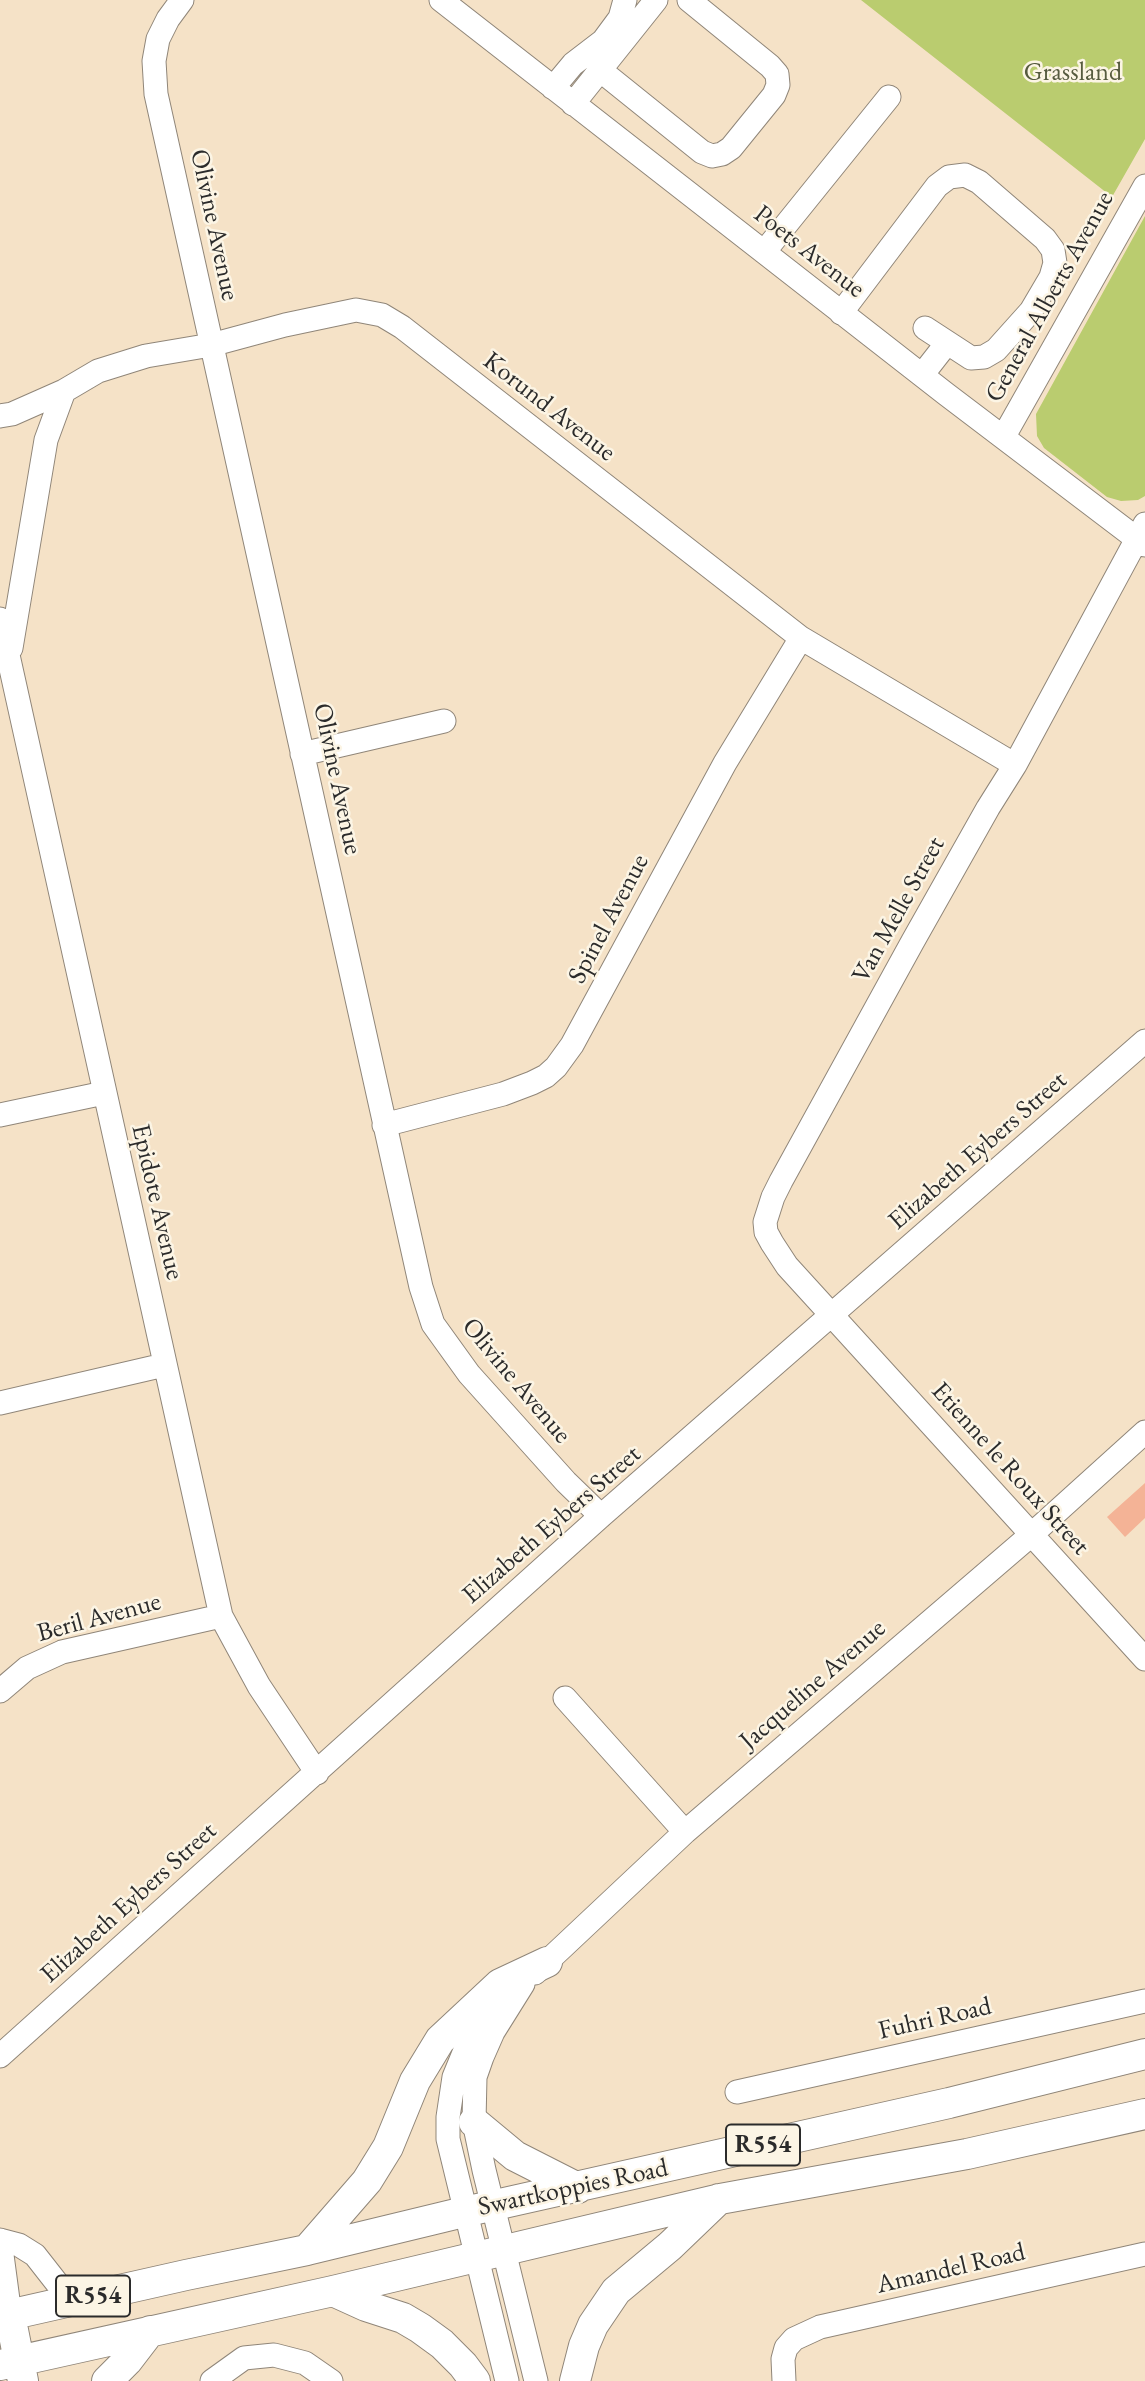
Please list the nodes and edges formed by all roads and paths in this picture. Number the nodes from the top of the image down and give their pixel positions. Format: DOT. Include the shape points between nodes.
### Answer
graph roads {
  1 [pos="182,0"];
  2 [pos="441,0"];
  3 [pos="625,0"];
  4 [pos="656,0"];
  5 [pos="689,0"];
  6 [pos="600,70"];
  7 [pos="553,88"];
  8 [pos="889,97"];
  9 [pos="573,104"];
  10 [pos="1145,186"];
  11 [pos="764,252"];
  12 [pos="841,313"];
  13 [pos="925,328"];
  14 [pos="947,343"];
  15 [pos="211,345"];
  16 [pos="922,376"];
  17 [pos="64,391"];
  18 [pos="0,416"];
  19 [pos="1004,436"];
  20 [pos="1142,536"];
  21 [pos="0,619"];
  22 [pos="801,638"];
  23 [pos="10,658"];
  24 [pos="444,721"];
  25 [pos="302,754"];
  26 [pos="1015,765"];
  27 [pos="1145,1041"];
  28 [pos="104,1093"];
  29 [pos="0,1115"];
  30 [pos="384,1125"];
  31 [pos="833,1316"];
  32 [pos="164,1364"];
  33 [pos="0,1403"];
  34 [pos="1145,1432"];
  35 [pos="601,1516"];
  36 [pos="1031,1535"];
  37 [pos="221,1616"];
  38 [pos="1145,1659"];
  39 [pos="0,1691"];
  40 [pos="565,1698"];
  41 [pos="317,1773"];
  42 [pos="685,1832"];
  43 [pos="547,1962"];
  44 [pos="523,1984"];
  45 [pos="1145,2001"];
  46 [pos="1145,2054"];
  47 [pos="0,2056"];
  48 [pos="737,2092"];
  49 [pos="1145,2114"];
  50 [pos="474,2122"];
  51 [pos="578,2188"];
  52 [pos="720,2199"];
  53 [pos="479,2209"];
  54 [pos="0,2248"];
  55 [pos="307,2250"];
  56 [pos="490,2254"];
  57 [pos="1145,2254"];
  58 [pos="333,2291"];
  59 [pos="71,2301"];
  60 [pos="5,2316"];
  61 [pos="150,2331"];
  62 [pos="14,2369"];
  63 [pos="783,2370"];
  64 [pos="107,2381"];
  65 [pos="212,2381"];
  66 [pos="331,2381"];
  67 [pos="475,2381"];
  68 [pos="507,2381"];
  69 [pos="536,2381"];
  70 [pos="575,2381"];
  1 -- 15 [label="street, Olivine Avenue" via="158,39 153,74"];
  2 -- 7 [label="street, Poets Avenue"];
  3 -- 7 [label="street" via="620,18 603,41 573,64"];
  4 -- 6 [label="street"];
  5 -- 6 [label="street" via="776,74 774,94 731,148 722,155 702,152"];
  6 -- 9 [label="street"];
  7 -- 9 [label="street, Poets Avenue"];
  8 -- 11 [label="street"];
  9 -- 11 [label="street, Poets Avenue"];
  10 -- 19 [label="street, General Alberts Avenue"];
  11 -- 12 [label="street, Poets Avenue"];
  12 -- 14 [label="street" via="937,186 949,177 965,175 1045,239 1054,250 1055,263 1031,311 996,351 971,358"];
  12 -- 16 [label="street, Poets Avenue"];
  13 -- 14 [label="street"];
  14 -- 16 [label="street"];
  15 -- 17 [label="street, Korund Avenue" via="114,365"];
  15 -- 22 [label="street, Korund Avenue" via="356,310 382,315"];
  15 -- 25 [label="street, Olivine Avenue"];
  16 -- 19 [label="street, Poets Avenue"];
  17 -- 18 [label="street, Korund Avenue"];
  17 -- 23 [label="street" via="46,440"];
  19 -- 20 [label="street, Poets Avenue"];
  20 -- 26 [label="street, Van Melle Street"];
  21 -- 23 [label="street, Epidote Avenue"];
  22 -- 26 [label="street, Korund Avenue"];
  22 -- 30 [label="street, Spinel Avenue" via="725,763 578,1035 555,1067 510,1092"];
  23 -- 28 [label="street, Epidote Avenue"];
  24 -- 25 [label="street"];
  25 -- 30 [label="street, Olivine Avenue"];
  26 -- 31 [label="street, Van Melle Street" via="913,941 768,1212 766,1232 779,1256"];
  27 -- 31 [label="street, Elizabeth Eybers Street"];
  28 -- 29 [label="street"];
  28 -- 32 [label="street, Epidote Avenue"];
  30 -- 35 [label="street, Olivine Avenue" via="421,1287 436,1330 469,1374"];
  31 -- 35 [label="street, Elizabeth Eybers Street"];
  31 -- 36 [label="street, Etienne le Roux Street"];
  32 -- 33 [label="street"];
  32 -- 37 [label="street, Epidote Avenue"];
  34 -- 36 [label="street, Jacqueline Avenue"];
  35 -- 41 [label="street, Elizabeth Eybers Street"];
  36 -- 38 [label="street, Etienne le Roux Street"];
  36 -- 42 [label="street, Jacqueline Avenue"];
  37 -- 39 [label="street, Beril Avenue" via="62,1652 27,1668"];
  37 -- 41 [label="street, Epidote Avenue" via="259,1686"];
  40 -- 42 [label="street"];
  41 -- 47 [label="street, Elizabeth Eybers Street"];
  42 -- 43 [label="street, Jacqueline Avenue"];
  43 -- 44 [label="street, Jacqueline Avenue"];
  43 -- 55 [label="main road" via="500,1984 440,2040 367,2181"];
  44 -- 50 [label="street, Jacqueline Avenue" via="482,2057 475,2077"];
  44 -- 53 [label="street, Jacqueline Avenue" via="483,2018 454,2077 448,2138"];
  45 -- 48 [label="street, Fuhri Road"];
  46 -- 51 [label="main road, Swartkoppies Road / R554"];
  49 -- 52 [label="main road, Swartkoppies Road / R554" via="967,2154"];
  50 -- 51 [label="main road" via="515,2156"];
  50 -- 53 [label="street, Jacqueline Avenue"];
  51 -- 53 [label="main road, Swartkoppies Road / R554"];
  52 -- 56 [label="main road, Swartkoppies Road / R554"];
  52 -- 70 [label="main road" via="616,2291 593,2325"];
  53 -- 55 [label="main road, Swartkoppies Road / R554"];
  53 -- 56 [label="street, Jacqueline Avenue"];
  54 -- 59 [label="street" via="26,2248"];
  54 -- 60 [label="street"];
  55 -- 59 [label="main road, Swartkoppies Road / R554"];
  56 -- 58 [label="main road, Swartkoppies Road / R554"];
  56 -- 68 [label="street"];
  56 -- 69 [label="street"];
  57 -- 63 [label="street, Amandel Road" via="820,2327 786,2348"];
  58 -- 61 [label="main road, Swartkoppies Road / R554"];
  58 -- 67 [label="main road" via="420,2328 442,2344"];
  59 -- 60 [label="main road, Swartkoppies Road / R554"];
  60 -- 62 [label="main road"];
  61 -- 62 [label="main road, Swartkoppies Road / R554"];
  61 -- 64 [label="main road"];
  65 -- 66 [label="street" via="244,2358 274,2355 305,2363"];
}
